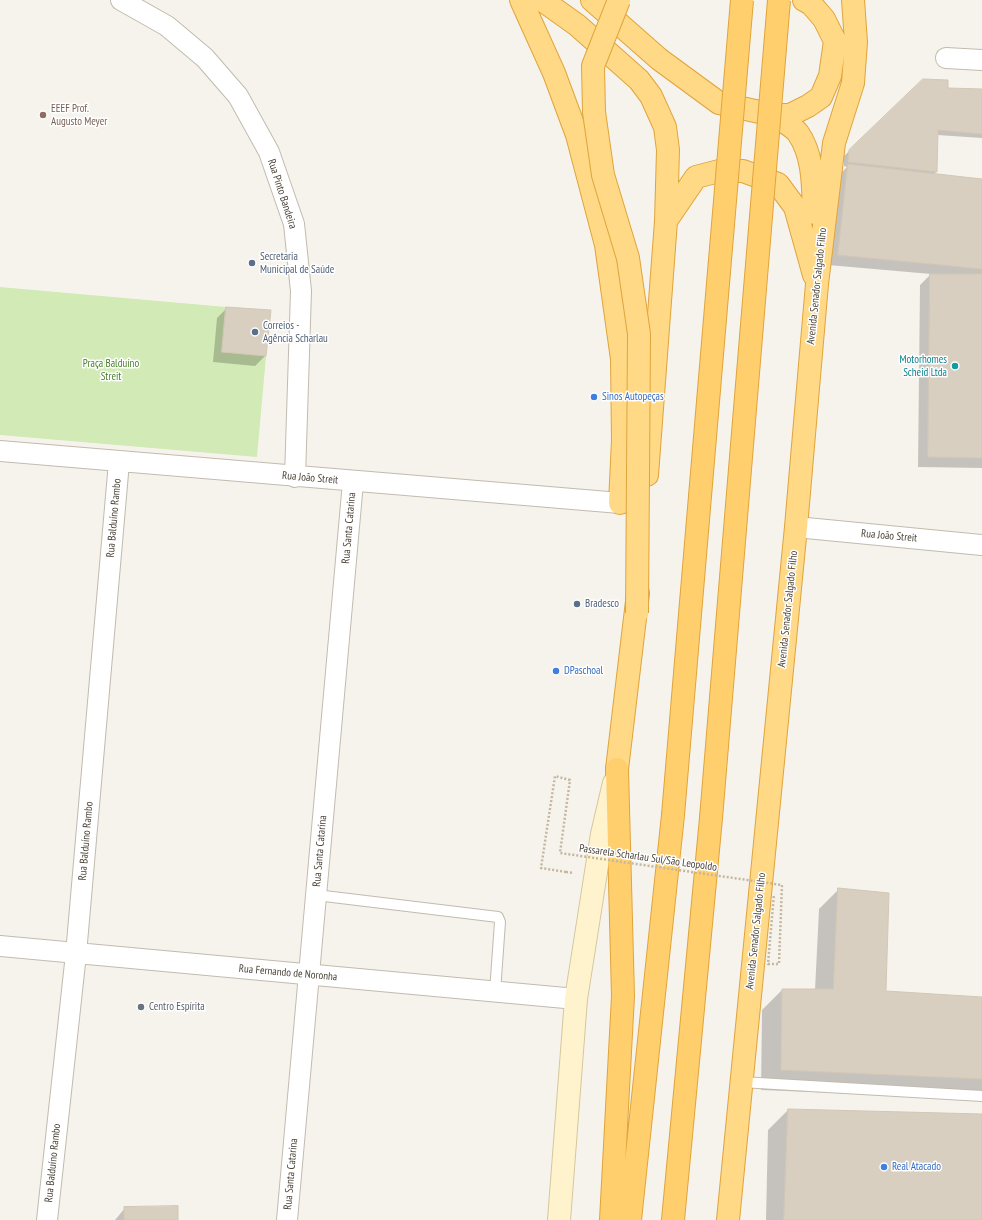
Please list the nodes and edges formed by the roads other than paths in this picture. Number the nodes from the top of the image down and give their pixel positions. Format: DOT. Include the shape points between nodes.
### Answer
graph roads {
  1 [pos="121,0"];
  2 [pos="521,0"];
  3 [pos="542,0"];
  4 [pos="592,0"];
  5 [pos="619,0"];
  6 [pos="742,0"];
  7 [pos="780,0"];
  8 [pos="804,0"];
  9 [pos="853,0"];
  10 [pos="946,58"];
  11 [pos="982,60"];
  12 [pos="773,115"];
  13 [pos="666,221"];
  14 [pos="816,284"];
  15 [pos="0,451"];
  16 [pos="119,462"];
  17 [pos="295,477"];
  18 [pos="354,482"];
  19 [pos="620,503"];
  20 [pos="796,527"];
  21 [pos="982,545"];
  22 [pos="637,613"];
  23 [pos="617,769"];
  24 [pos="316,895"];
  25 [pos="0,946"];
  26 [pos="76,954"];
  27 [pos="309,975"];
  28 [pos="495,992"];
  29 [pos="576,999"];
  30 [pos="741,1082"];
  31 [pos="982,1096"];
  32 [pos="47,1220"];
  33 [pos="287,1220"];
  34 [pos="560,1220"];
  35 [pos="611,1220"];
  36 [pos="630,1220"];
  37 [pos="674,1220"];
  38 [pos="728,1220"];
  1 -- 17 [label="street, Rua Pinto Bandeira" via="167,26 205,58 238,96 268,152 294,224 300,291"];
  2 -- 19 [label="highway" via="554,73 577,135 606,246 622,359 623,440"];
  3 -- 13 [label="highway" via="577,25 639,80 651,96 665,126 668,150"];
  4 -- 12 [label="highway" via="659,59 719,103"];
  5 -- 22 [label="highway, bridge" via="593,66 594,112 602,175 628,258 639,334"];
  6 -- 36 [label="highway, bridge" via="673,815"];
  7 -- 37 [label="highway, bridge" via="711,818"];
  8 -- 12 [label="highway" via="824,19 835,41 830,76 821,97 808,106 790,115"];
  9 -- 14 [label="highway, Avenida Senador Salgado Filho" via="856,42 853,83 834,143"];
  10 -- 11 [label="street"];
  12 -- 14 [label="highway" via="798,132 813,174"];
  13 -- 14 [label="highway" via="696,177 719,171 743,171 778,184 795,207"];
  13 -- 22 [label="highway"];
  14 -- 20 [label="highway, Avenida Senador Salgado Filho"];
  15 -- 16 [label="street, Rua João Streit"];
  16 -- 17 [label="street, Rua João Streit"];
  16 -- 26 [label="street, Rua Balduíno Rambo"];
  17 -- 18 [label="street, Rua João Streit"];
  18 -- 19 [label="street, Rua João Streit"];
  18 -- 24 [label="street, Rua Santa Catarina"];
  20 -- 21 [label="street, Rua João Streit"];
  20 -- 30 [label="highway, Avenida Senador Salgado Filho"];
  22 -- 23 [label="highway"];
  23 -- 29 [label="main road" via="602,834"];
  23 -- 35 [label="highway" via="623,996"];
  24 -- 27 [label="street, Rua Santa Catarina"];
  24 -- 28 [label="lane" via="498,917 500,922"];
  25 -- 26 [label="street, Rua Fernando de Noronha"];
  26 -- 27 [label="street, Rua Fernando de Noronha"];
  26 -- 32 [label="street, Rua Balduíno Rambo"];
  27 -- 28 [label="street, Rua Fernando de Noronha"];
  27 -- 33 [label="street, Rua Santa Catarina"];
  28 -- 29 [label="street, Rua Fernando de Noronha"];
  29 -- 34 [label="main road"];
  30 -- 31 [label="lane"];
  30 -- 38 [label="highway, Avenida Senador Salgado Filho"];
}
